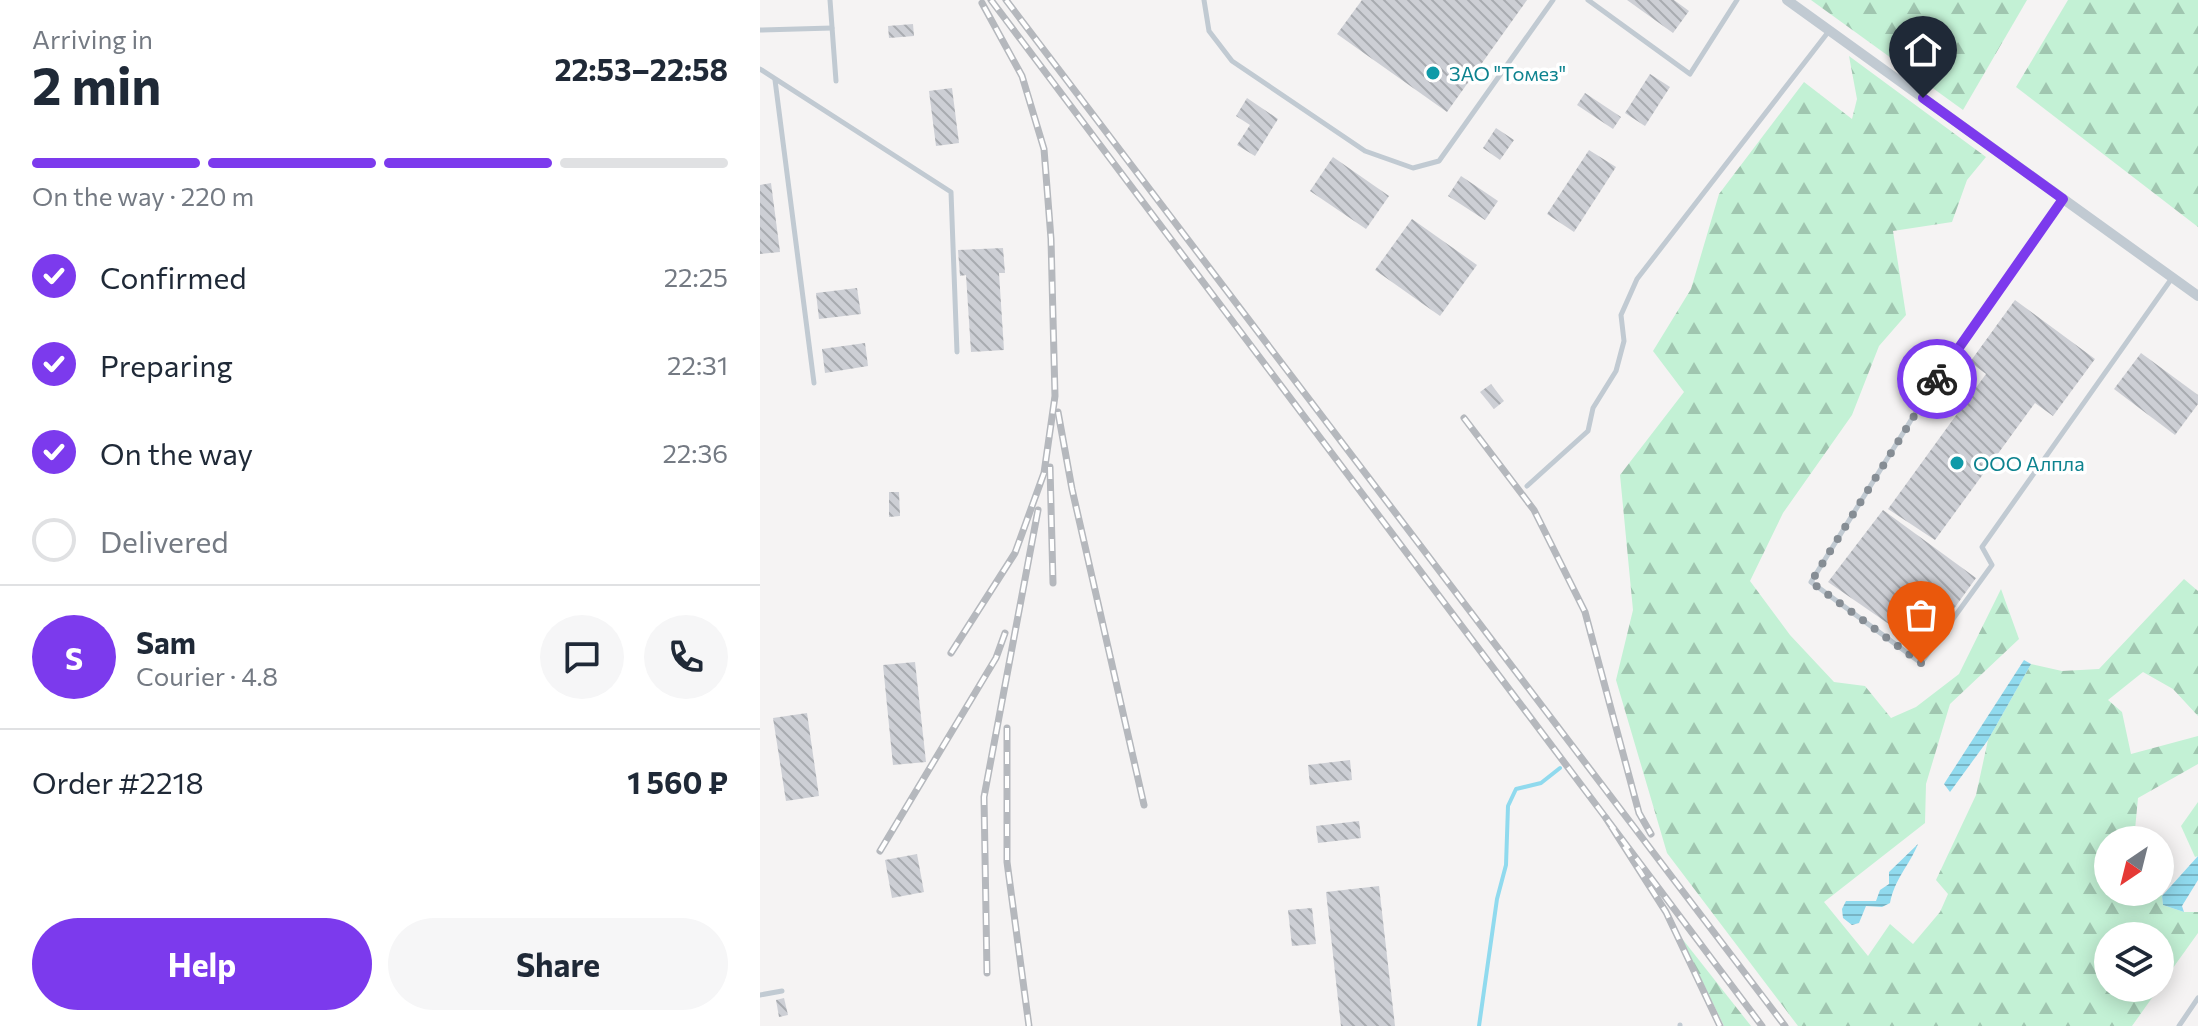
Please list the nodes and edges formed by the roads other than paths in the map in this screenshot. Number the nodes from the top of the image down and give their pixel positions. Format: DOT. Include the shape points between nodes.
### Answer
graph roads {
  1 [pos="830,0"];
  2 [pos="1204,0"];
  3 [pos="1553,0"];
  4 [pos="1588,0"];
  5 [pos="1737,0"];
  6 [pos="1787,0"];
  7 [pos="832,28"];
  8 [pos="760,30"];
  9 [pos="1830,31"];
  10 [pos="760,69"];
  11 [pos="775,79"];
  12 [pos="836,81"];
  13 [pos="2063,199"];
  14 [pos="2172,278"];
  15 [pos="2198,296"];
  16 [pos="957,352"];
  17 [pos="814,383"];
  18 [pos="1527,486"];
  19 [pos="782,991"];
  20 [pos="760,995"];
  21 [pos="2198,998"];
  22 [pos="2179,1026"];
  1 -- 7 [label="lane"];
  2 -- 3 [label="lane" via="1209,31 1232,61 1365,151 1413,168 1439,161"];
  4 -- 5 [label="lane" via="1690,74"];
  6 -- 9 [label="street"];
  7 -- 8 [label="lane"];
  7 -- 12 [label="lane"];
  9 -- 13 [label="street"];
  9 -- 18 [label="lane" via="1637,279 1621,315 1624,341 1616,371 1593,408 1588,431"];
  10 -- 11 [label="lane"];
  11 -- 16 [label="lane" via="951,192"];
  11 -- 17 [label="lane"];
  13 -- 14 [label="street"];
  13 -- 14 [label="lane" via="1942,370 1811,582 1921,663 1992,565 1982,547"];
  14 -- 15 [label="street"];
  19 -- 20 [label="lane"];
  21 -- 22 [label="lane"];
}
